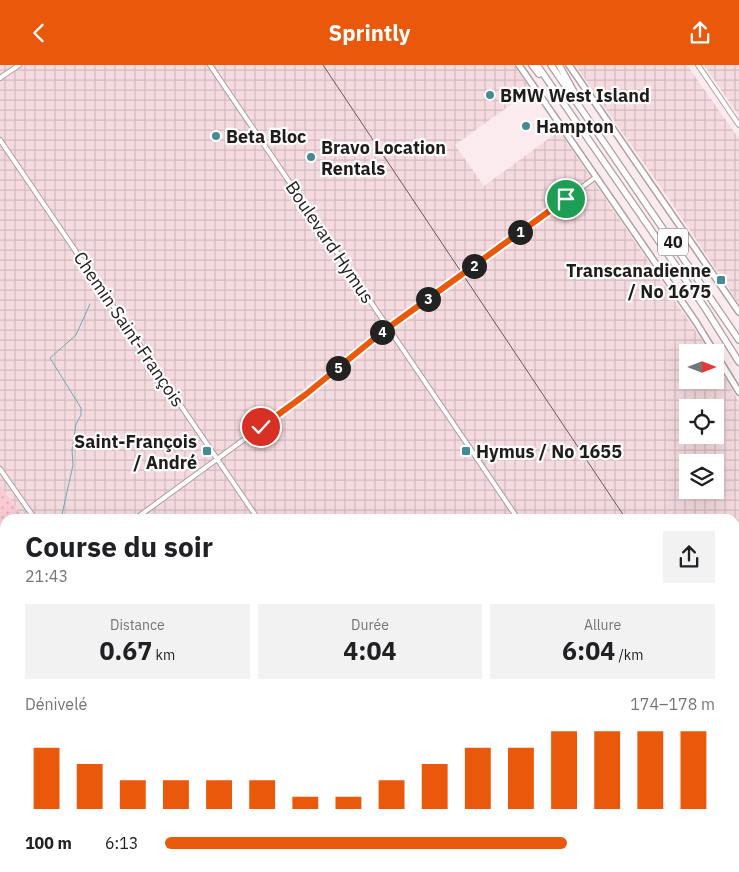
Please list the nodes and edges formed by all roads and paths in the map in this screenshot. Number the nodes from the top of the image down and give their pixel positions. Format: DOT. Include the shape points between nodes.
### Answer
graph roads {
  1 [pos="19,65"];
  2 [pos="210,65"];
  3 [pos="519,65"];
  4 [pos="532,65"];
  5 [pos="537,65"];
  6 [pos="551,65"];
  7 [pos="558,65"];
  8 [pos="569,65"];
  9 [pos="698,65"];
  10 [pos="0,78"];
  11 [pos="566,107"];
  12 [pos="739,125"];
  13 [pos="595,129"];
  14 [pos="0,140"];
  15 [pos="596,177"];
  16 [pos="739,312"];
  17 [pos="388,328"];
  18 [pos="739,340"];
  19 [pos="739,362"];
  20 [pos="739,392"];
  21 [pos="217,459"];
  22 [pos="0,469"];
  23 [pos="32,514"];
  24 [pos="142,514"];
  25 [pos="255,514"];
  26 [pos="515,514"];
  1 -- 10 [label="street"];
  2 -- 17 [label="street, Boulevard Hymus"];
  3 -- 15 [label="main road"];
  4 -- 11 [label="highway"];
  5 -- 11 [label="highway, 40"];
  6 -- 13 [label="highway, 40"];
  7 -- 13 [label="highway"];
  8 -- 16 [label="main road"];
  9 -- 12 [label="street"];
  11 -- 19 [label="highway, 40"];
  13 -- 18 [label="highway, 40"];
  14 -- 21 [label="street, Chemin Saint-François"];
  15 -- 17 [label="street"];
  15 -- 20 [label="main road" via="703,333"];
  17 -- 21 [label="street" via="305,395"];
  17 -- 26 [label="street, Boulevard Hymus"];
  21 -- 24 [label="street"];
  21 -- 25 [label="street, Chemin Saint-François"];
  22 -- 23 [label="street"];
}
